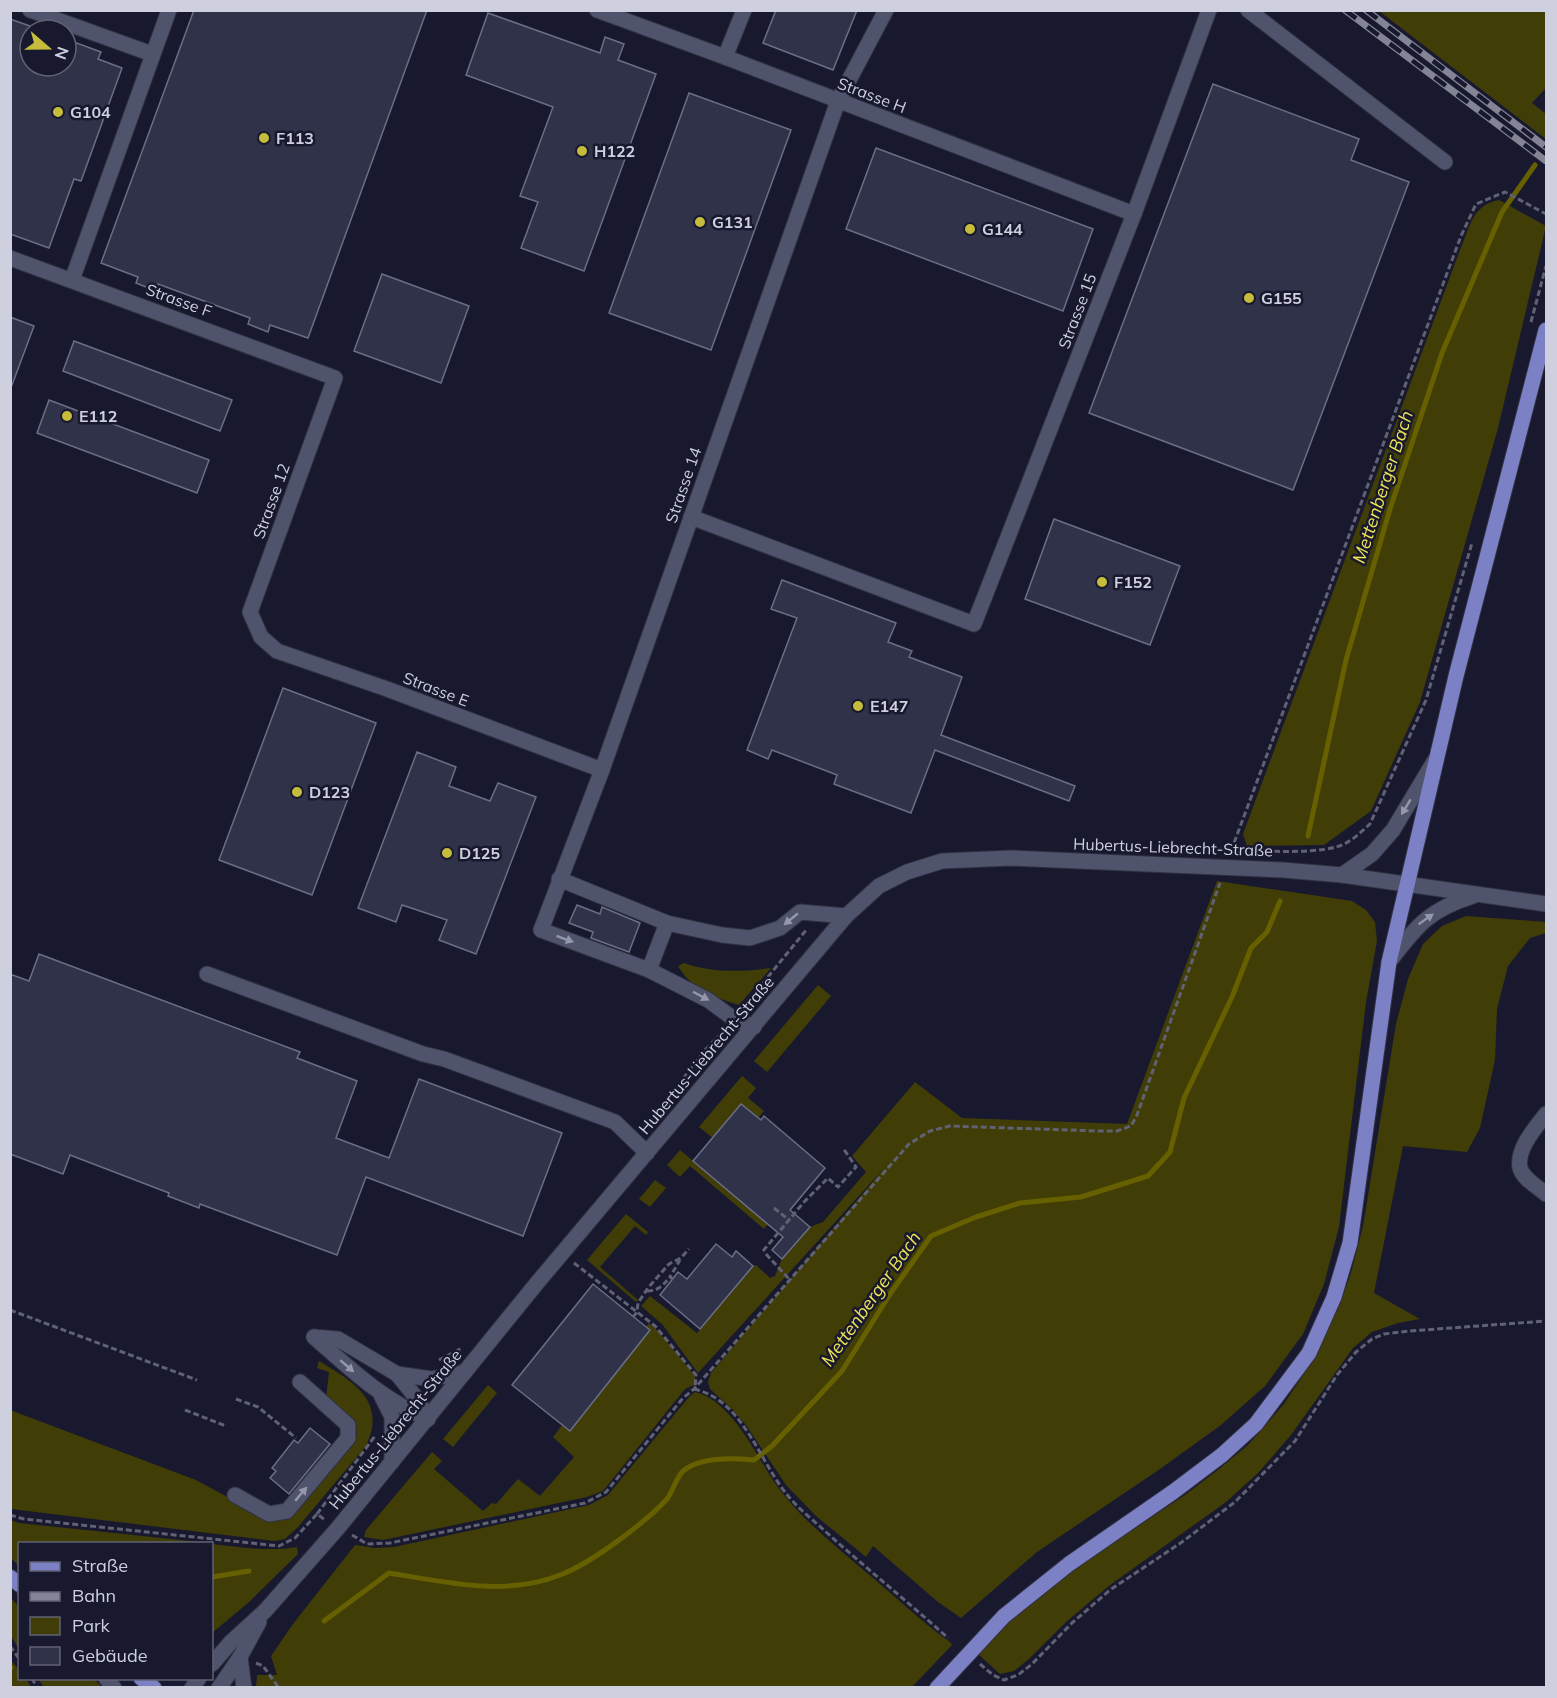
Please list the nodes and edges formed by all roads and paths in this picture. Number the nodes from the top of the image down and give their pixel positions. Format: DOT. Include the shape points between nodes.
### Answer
graph roads {
  1 [pos="30,10"];
  2 [pos="169,10"];
  3 [pos="597,10"];
  4 [pos="744,10"];
  5 [pos="886,10"];
  6 [pos="1209,10"];
  7 [pos="1248,10"];
  8 [pos="152,54"];
  9 [pos="725,57"];
  10 [pos="838,101"];
  11 [pos="1445,162"];
  12 [pos="1134,214"];
  13 [pos="1546,214"];
  14 [pos="10,258"];
  15 [pos="1546,266"];
  16 [pos="1545,271"];
  17 [pos="72,280"];
  18 [pos="1530,328"];
  19 [pos="1546,330"];
  20 [pos="335,378"];
  21 [pos="691,517"];
  22 [pos="1475,533"];
  23 [pos="261,637"];
  24 [pos="1437,757"];
  25 [pos="602,770"];
  26 [pos="1210,849"];
  27 [pos="1231,849"];
  28 [pos="1224,867"];
  29 [pos="1342,875"];
  30 [pos="560,879"];
  31 [pos="1406,885"];
  32 [pos="1477,895"];
  33 [pos="1546,904"];
  34 [pos="824,915"];
  35 [pos="846,916"];
  36 [pos="667,923"];
  37 [pos="1389,962"];
  38 [pos="649,970"];
  39 [pos="207,974"];
  40 [pos="734,1019"];
  41 [pos="754,1027"];
  42 [pos="657,1114"];
  43 [pos="1546,1114"];
  44 [pos="843,1148"];
  45 [pos="647,1153"];
  46 [pos="1546,1194"];
  47 [pos="774,1208"];
  48 [pos="789,1220"];
  49 [pos="689,1249"];
  50 [pos="562,1253"];
  51 [pos="681,1258"];
  52 [pos="789,1280"];
  53 [pos="647,1291"];
  54 [pos="10,1310"];
  55 [pos="637,1312"];
  56 [pos="633,1317"];
  57 [pos="1546,1321"];
  58 [pos="465,1372"];
  59 [pos="397,1374"];
  60 [pos="197,1380"];
  61 [pos="300,1382"];
  62 [pos="694,1389"];
  63 [pos="381,1395"];
  64 [pos="236,1399"];
  65 [pos="185,1410"];
  66 [pos="428,1419"];
  67 [pos="226,1426"];
  68 [pos="296,1438"];
  69 [pos="392,1462"];
  70 [pos="235,1495"];
  71 [pos="10,1515"];
  72 [pos="338,1528"];
  73 [pos="265,1611"];
  74 [pos="948,1638"];
  75 [pos="231,1642"];
  76 [pos="213,1651"];
  77 [pos="240,1657"];
  78 [pos="213,1663"];
  79 [pos="980,1664"];
  80 [pos="219,1688"];
  81 [pos="244,1688"];
  82 [pos="279,1688"];
  83 [pos="937,1688"];
  1 -- 8 [label="street"];
  2 -- 8 [label="street"];
  3 -- 9 [label="street, Strasse H"];
  4 -- 9 [label="street"];
  5 -- 10 [label="street, Strasse 14"];
  6 -- 12 [label="street, Strasse 15"];
  7 -- 11 [label="street"];
  8 -- 17 [label="street"];
  9 -- 10 [label="street, Strasse H"];
  10 -- 12 [label="street, Strasse H"];
  10 -- 21 [label="street, Strasse 14"];
  12 -- 21 [label="street, Strasse 15" via="974,624"];
  13 -- 27 [label="path" via="1505,192 1476,204"];
  14 -- 17 [label="street, Strasse F"];
  15 -- 16 [label="path"];
  16 -- 18 [label="path"];
  17 -- 20 [label="street, Strasse F"];
  19 -- 24 [label="main road"];
  20 -- 23 [label="street, Strasse 12" via="250,612"];
  21 -- 25 [label="street, Strasse 14"];
  22 -- 27 [label="path" via="1426,700 1370,824 1354,839 1337,847"];
  23 -- 25 [label="street, Strasse E" via="277,651"];
  24 -- 29 [label="street, one-way" via="1393,830 1372,854"];
  24 -- 31 [label="main road"];
  25 -- 30 [label="street, Strasse 14"];
  26 -- 27 [label="path"];
  27 -- 28 [label="path"];
  28 -- 29 [label="street, Hubertus-Liebrecht-Straße"];
  28 -- 35 [label="street, Hubertus-Liebrecht-Straße" via="1011,858 942,861 879,886"];
  28 -- 52 [label="path" via="1131,1126 1118,1131 950,1126 930,1131 909,1144"];
  29 -- 31 [label="street, Hubertus-Liebrecht-Straße"];
  30 -- 36 [label="street"];
  30 -- 38 [label="street, Strasse 14, one-way" via="541,930"];
  31 -- 32 [label="street, Hubertus-Liebrecht-Straße"];
  31 -- 37 [label="main road"];
  32 -- 33 [label="street, Hubertus-Liebrecht-Straße"];
  37 -- 32 [label="street, Hubertus-Liebrecht-Straße, one-way" via="1416,926 1447,904"];
  34 -- 35 [label="street"];
  34 -- 36 [label="street, one-way" via="800,912 780,928 750,938"];
  34 -- 40 [label="path" via="807,930"];
  35 -- 41 [label="street, Hubertus-Liebrecht-Straße"];
  36 -- 38 [label="street"];
  37 -- 83 [label="main road" via="1350,1243 1334,1297 1309,1353 1256,1424 1222,1455 1069,1564 1004,1616"];
  38 -- 40 [label="street, one-way" via="708,1000"];
  39 -- 45 [label="street" via="615,1122"];
  40 -- 41 [label="street"];
  40 -- 42 [label="path"];
  41 -- 45 [label="street, Hubertus-Liebrecht-Straße"];
  43 -- 46 [label="street" via="1521,1153 1520,1168"];
  44 -- 48 [label="path" via="856,1167 838,1187 828,1178"];
  45 -- 50 [label="street, Hubertus-Liebrecht-Straße"];
  47 -- 48 [label="path"];
  48 -- 52 [label="path" via="764,1252"];
  49 -- 51 [label="path"];
  50 -- 55 [label="path"];
  50 -- 58 [label="street, Hubertus-Liebrecht-Straße"];
  51 -- 53 [label="path" via="669,1264"];
  51 -- 53 [label="path" via="676,1271 661,1288"];
  52 -- 62 [label="path"];
  53 -- 55 [label="path"];
  54 -- 60 [label="path"];
  55 -- 56 [label="path"];
  55 -- 62 [label="path" via="686,1360 696,1375"];
  57 -- 79 [label="path" via="1401,1332 1372,1339 1337,1375 1295,1440 1235,1502 1110,1590 1018,1675 1004,1680"];
  58 -- 59 [label="street" via="432,1379"];
  58 -- 66 [label="street, Hubertus-Liebrecht-Straße"];
  59 -- 63 [label="street, one-way" via="338,1340 314,1337"];
  59 -- 66 [label="street"];
  70 -- 61 [label="street, one-way" via="269,1514 287,1511 348,1438 348,1425"];
  62 -- 72 [label="path" via="606,1492 585,1503 390,1543 367,1544"];
  62 -- 74 [label="path" via="715,1398 734,1416 789,1497"];
  63 -- 66 [label="street"];
  63 -- 69 [label="street" via="392,1418"];
  64 -- 68 [label="path" via="258,1407"];
  65 -- 67 [label="path"];
  66 -- 69 [label="street, Hubertus-Liebrecht-Straße"];
  69 -- 72 [label="street, Hubertus-Liebrecht-Straße"];
  71 -- 72 [label="path" via="279,1546 295,1538 317,1514"];
  72 -- 73 [label="street, Hubertus-Liebrecht-Straße"];
  73 -- 75 [label="street, Hubertus-Liebrecht-Straße"];
  73 -- 77 [label="street, Hubertus-Liebrecht-Straße"];
  75 -- 76 [label="street"];
  75 -- 78 [label="street, Hubertus-Liebrecht-Straße"];
  77 -- 80 [label="street, Hubertus-Liebrecht-Straße"];
  77 -- 81 [label="street"];
  77 -- 82 [label="path" via="263,1666"];
}
